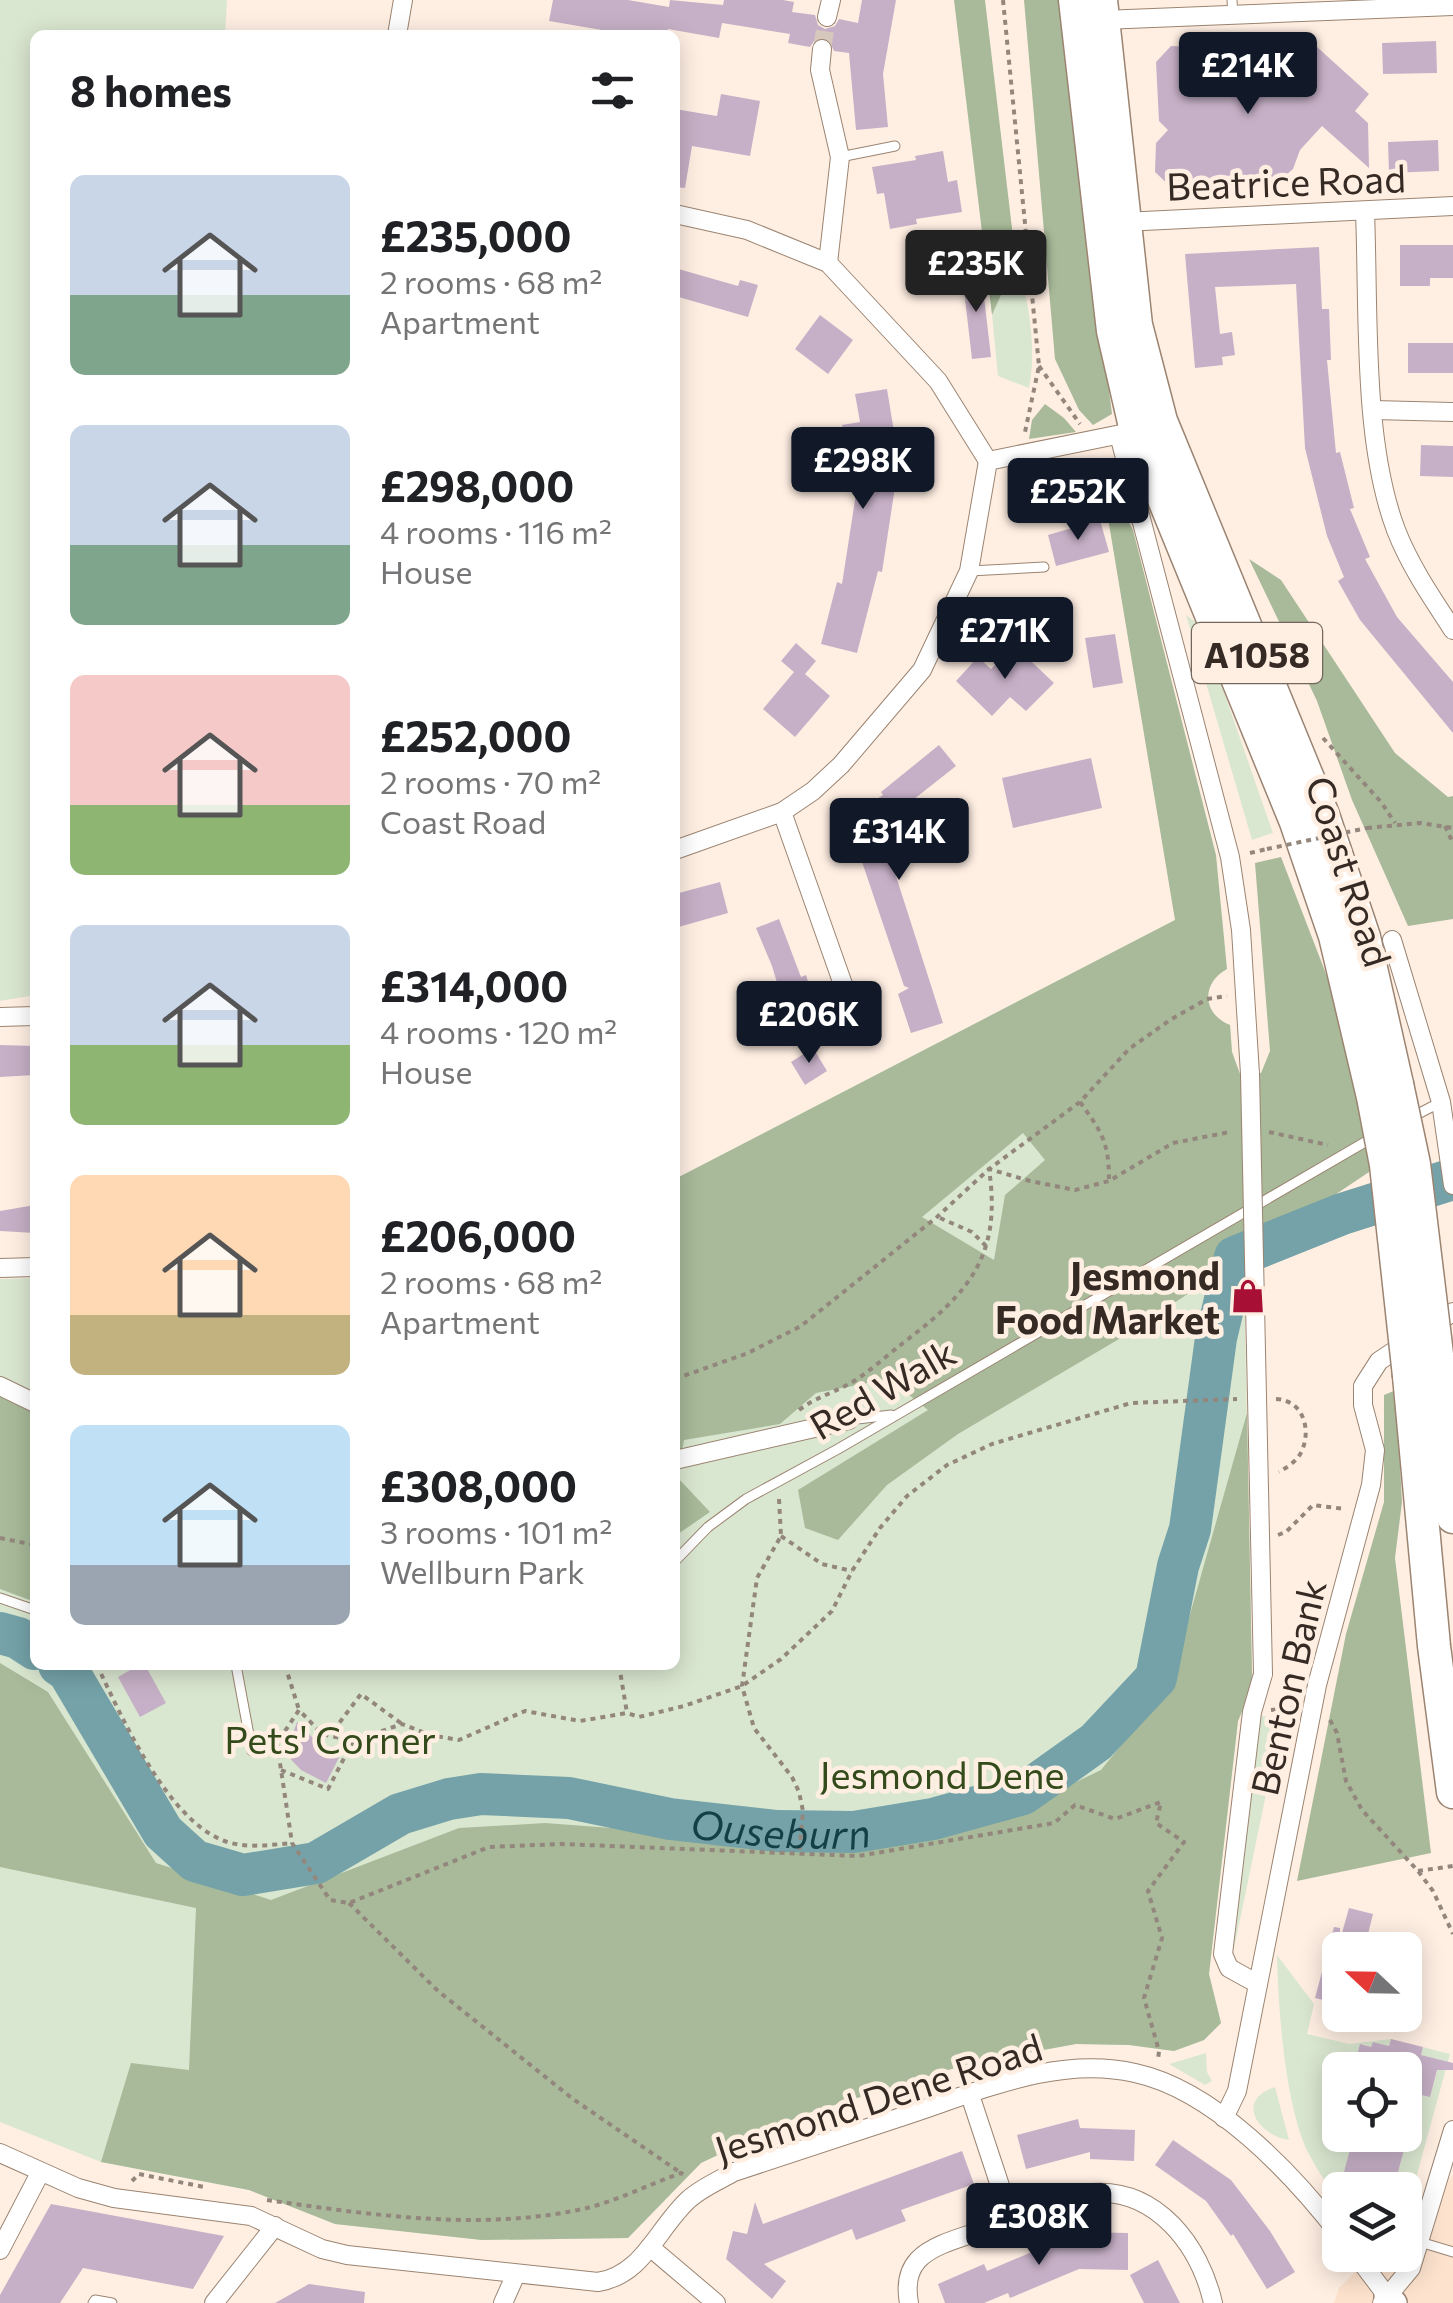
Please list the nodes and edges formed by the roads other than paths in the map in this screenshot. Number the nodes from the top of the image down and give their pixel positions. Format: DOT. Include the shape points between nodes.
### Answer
graph roads {
  1 [pos="403,0"];
  2 [pos="1075,0"];
  3 [pos="1453,6"];
  4 [pos="1232,8"];
  5 [pos="1102,10"];
  6 [pos="398,30"];
  7 [pos="822,49"];
  8 [pos="896,146"];
  9 [pos="840,158"];
  10 [pos="1453,206"];
  11 [pos="1365,212"];
  12 [pos="680,215"];
  13 [pos="1123,222"];
  14 [pos="828,263"];
  15 [pos="1373,410"];
  16 [pos="1453,412"];
  17 [pos="1128,433"];
  18 [pos="988,462"];
  19 [pos="1044,567"];
  20 [pos="969,571"];
  21 [pos="1453,630"];
  22 [pos="782,812"];
  23 [pos="680,848"];
  24 [pos="1392,940"];
  25 [pos="30,1016"];
  26 [pos="0,1017"];
  27 [pos="856,1021"];
  28 [pos="1386,1090"];
  29 [pos="1447,1099"];
  30 [pos="1453,1185"];
  31 [pos="30,1267"];
  32 [pos="0,1268"];
  33 [pos="1453,1312"];
  34 [pos="1424,1374"];
  35 [pos="0,1386"];
  36 [pos="30,1401"];
  37 [pos="897,1414"];
  38 [pos="849,1420"];
  39 [pos="680,1459"];
  40 [pos="1453,1517"];
  41 [pos="680,1556"];
  42 [pos="0,1598"];
  43 [pos="30,1608"];
  44 [pos="237,1670"];
  45 [pos="252,1751"];
  46 [pos="1453,1792"];
  47 [pos="1258,1984"];
  48 [pos="970,2095"];
  49 [pos="1224,2118"];
  50 [pos="1453,2130"];
  51 [pos="0,2153"];
  52 [pos="40,2173"];
  53 [pos="1322,2213"];
  54 [pos="1011,2219"];
  55 [pos="275,2226"];
  56 [pos="1422,2235"];
  57 [pos="1422,2243"];
  58 [pos="650,2247"];
  59 [pos="0,2250"];
  60 [pos="1453,2252"];
  61 [pos="1367,2272"];
  62 [pos="1408,2272"];
  63 [pos="516,2274"];
  64 [pos="1387,2301"];
  65 [pos="94,2303"];
  66 [pos="112,2303"];
  67 [pos="214,2303"];
  68 [pos="502,2303"];
  69 [pos="716,2303"];
  70 [pos="909,2303"];
  71 [pos="1213,2303"];
  1 -- 6 [label="street"];
  2 -- 17 [label="highway, Coast Road / A1058"];
  3 -- 4 [label="street"];
  4 -- 5 [label="street"];
  5 -- 13 [label="highway, Coast Road / A1058"];
  7 -- 9 [label="street" via="820,70"];
  8 -- 9 [label="lane"];
  9 -- 14 [label="street"];
  10 -- 11 [label="street, Beatrice Road"];
  11 -- 13 [label="street, Beatrice Road"];
  11 -- 15 [label="street"];
  12 -- 14 [label="street" via="748,230"];
  13 -- 28 [label="highway, Coast Road / A1058" via="1136,325 1161,421 1323,815 1364,937"];
  14 -- 18 [label="street" via="938,381"];
  15 -- 16 [label="street"];
  15 -- 21 [label="street" via="1379,474 1397,532"];
  17 -- 18 [label="street"];
  17 -- 28 [label="highway, Coast Road / A1058" via="1302,838"];
  17 -- 47 [label="street, bridge" via="1230,857 1246,992 1263,1674 1252,1712 1223,1954 1229,1968"];
  18 -- 20 [label="street"];
  19 -- 20 [label="lane"];
  20 -- 22 [label="street" via="922,670 841,765"];
  22 -- 23 [label="street"];
  22 -- 27 [label="street"];
  24 -- 29 [label="street"];
  25 -- 26 [label="street"];
  28 -- 34 [label="highway, Coast Road / A1058, bridge" via="1386,1166"];
  29 -- 30 [label="street"];
  29 -- 37 [label="lane, Red Walk"];
  31 -- 32 [label="street"];
  33 -- 47 [label="street, Benton Bank" via="1367,1376 1363,1405 1375,1450 1371,1485 1317,1685"];
  34 -- 40 [label="highway, Coast Road / A1058"];
  34 -- 46 [label="highway, Coast Road / A1058" via="1434,1646"];
  35 -- 36 [label="street"];
  37 -- 38 [label="lane"];
  37 -- 41 [label="lane, Red Walk" via="724,1514"];
  38 -- 39 [label="street"];
  42 -- 43 [label="lane"];
  44 -- 45 [label="lane"];
  47 -- 49 [label="street, Benton Bank" via="1237,2091"];
  48 -- 49 [label="street, Jesmond Dene Road" via="1050,2072 1098,2068 1150,2077"];
  48 -- 54 [label="street"];
  48 -- 58 [label="street, Jesmond Dene Road" via="734,2172 686,2202"];
  49 -- 53 [label="street, Jesmond Dene Road" via="1282,2165"];
  50 -- 56 [label="street"];
  51 -- 52 [label="street, Jesmond Dene Road"];
  52 -- 55 [label="street, Jesmond Dene Road" via="114,2198 236,2212"];
  52 -- 59 [label="street"];
  54 -- 70 [label="street" via="925,2254 909,2274"];
  54 -- 71 [label="street" via="1094,2193 1127,2197 1171,2221 1184,2237"];
  55 -- 63 [label="street, Jesmond Dene Road" via="346,2255"];
  55 -- 67 [label="street"];
  57 -- 60 [label="lane"];
  58 -- 63 [label="street, Jesmond Dene Road" via="613,2280"];
  58 -- 69 [label="street"];
  61 -- 64 [label="street"];
  62 -- 64 [label="street"];
  63 -- 68 [label="street"];
  65 -- 66 [label="lane"];
}
